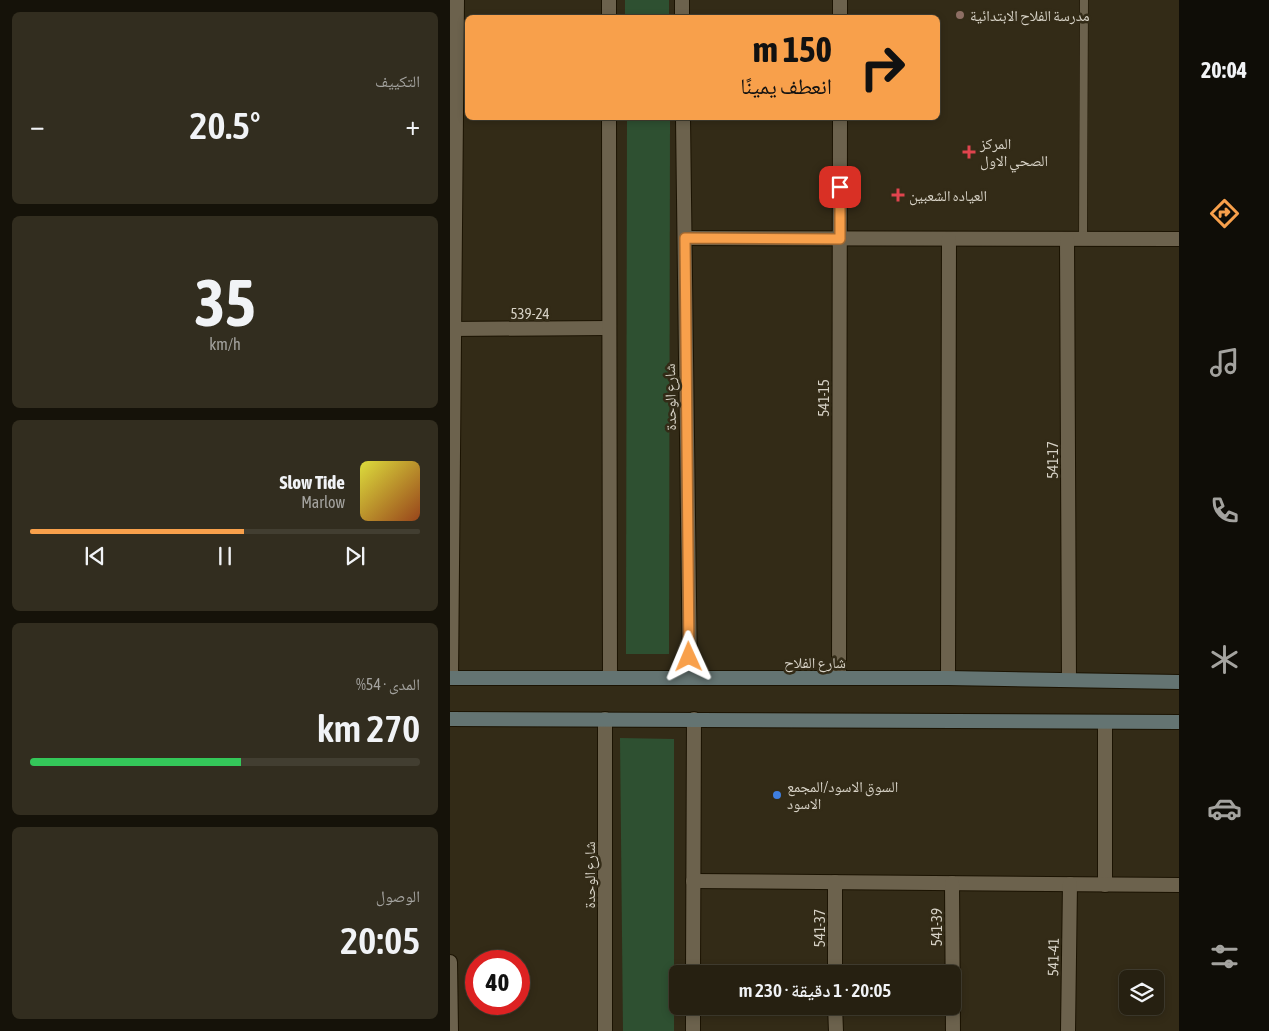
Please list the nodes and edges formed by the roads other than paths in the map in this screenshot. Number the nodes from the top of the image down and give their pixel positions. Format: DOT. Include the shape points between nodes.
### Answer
graph roads {
  1 [pos="457,0"];
  2 [pos="609,0"];
  3 [pos="682,0"];
  4 [pos="840,0"];
  5 [pos="1084,0"];
  6 [pos="609,15"];
  7 [pos="682,15"];
  8 [pos="840,15"];
  9 [pos="609,120"];
  10 [pos="683,120"];
  11 [pos="840,120"];
  12 [pos="453,236"];
  13 [pos="685,238"];
  14 [pos="840,239"];
  15 [pos="949,239"];
  16 [pos="1067,239"];
  17 [pos="1084,239"];
  18 [pos="1179,239"];
  19 [pos="610,328"];
  20 [pos="452,329"];
  21 [pos="610,677"];
  22 [pos="690,677"];
  23 [pos="450,678"];
  24 [pos="839,678"];
  25 [pos="948,678"];
  26 [pos="1069,680"];
  27 [pos="1179,682"];
  28 [pos="450,719"];
  29 [pos="605,719"];
  30 [pos="694,719"];
  31 [pos="1105,722"];
  32 [pos="1179,722"];
  33 [pos="693,881"];
  34 [pos="835,882"];
  35 [pos="952,883"];
  36 [pos="1070,884"];
  37 [pos="1105,885"];
  38 [pos="1179,885"];
  39 [pos="450,962"];
  40 [pos="693,965"];
  41 [pos="835,965"];
  42 [pos="693,1015"];
  43 [pos="835,1015"];
  44 [pos="451,1031"];
  45 [pos="605,1031"];
  46 [pos="693,1031"];
  47 [pos="836,1031"];
  48 [pos="953,1031"];
  49 [pos="1068,1031"];
  1 -- 12 [label="street"];
  2 -- 6 [label="street"];
  3 -- 7 [label="street"];
  4 -- 8 [label="street"];
  5 -- 17 [label="lane"];
  9 -- 19 [label="street"];
  10 -- 13 [label="street, شارع الوحدة"];
  11 -- 14 [label="street, 541-15"];
  12 -- 20 [label="street"];
  13 -- 14 [label="street"];
  13 -- 22 [label="street, شارع الوحدة"];
  14 -- 15 [label="street"];
  14 -- 24 [label="street, 541-15"];
  15 -- 16 [label="street"];
  15 -- 25 [label="street"];
  16 -- 17 [label="street"];
  16 -- 26 [label="street, 541-17"];
  17 -- 18 [label="street"];
  19 -- 20 [label="street, 539-24"];
  19 -- 21 [label="street"];
  20 -- 23 [label="street"];
  21 -- 22 [label="main road, شارع الفلاح"];
  21 -- 23 [label="main road, شارع الفلاح"];
  22 -- 24 [label="main road, شارع الفلاح"];
  24 -- 25 [label="main road, شارع الفلاح"];
  25 -- 26 [label="main road, شارع الفلاح"];
  26 -- 27 [label="main road, شارع الفلاح"];
  28 -- 29 [label="main road"];
  29 -- 30 [label="main road"];
  29 -- 45 [label="street, شارع الوحدة"];
  30 -- 31 [label="main road"];
  30 -- 33 [label="street"];
  31 -- 32 [label="main road"];
  31 -- 37 [label="street"];
  33 -- 34 [label="street"];
  33 -- 40 [label="street"];
  34 -- 35 [label="street"];
  34 -- 41 [label="street, 541-37"];
  35 -- 36 [label="street"];
  35 -- 48 [label="street, 541-39"];
  36 -- 37 [label="street"];
  36 -- 49 [label="street, 541-41"];
  37 -- 38 [label="street"];
  39 -- 44 [label="street"];
  42 -- 46 [label="street"];
  43 -- 47 [label="street"];
}
